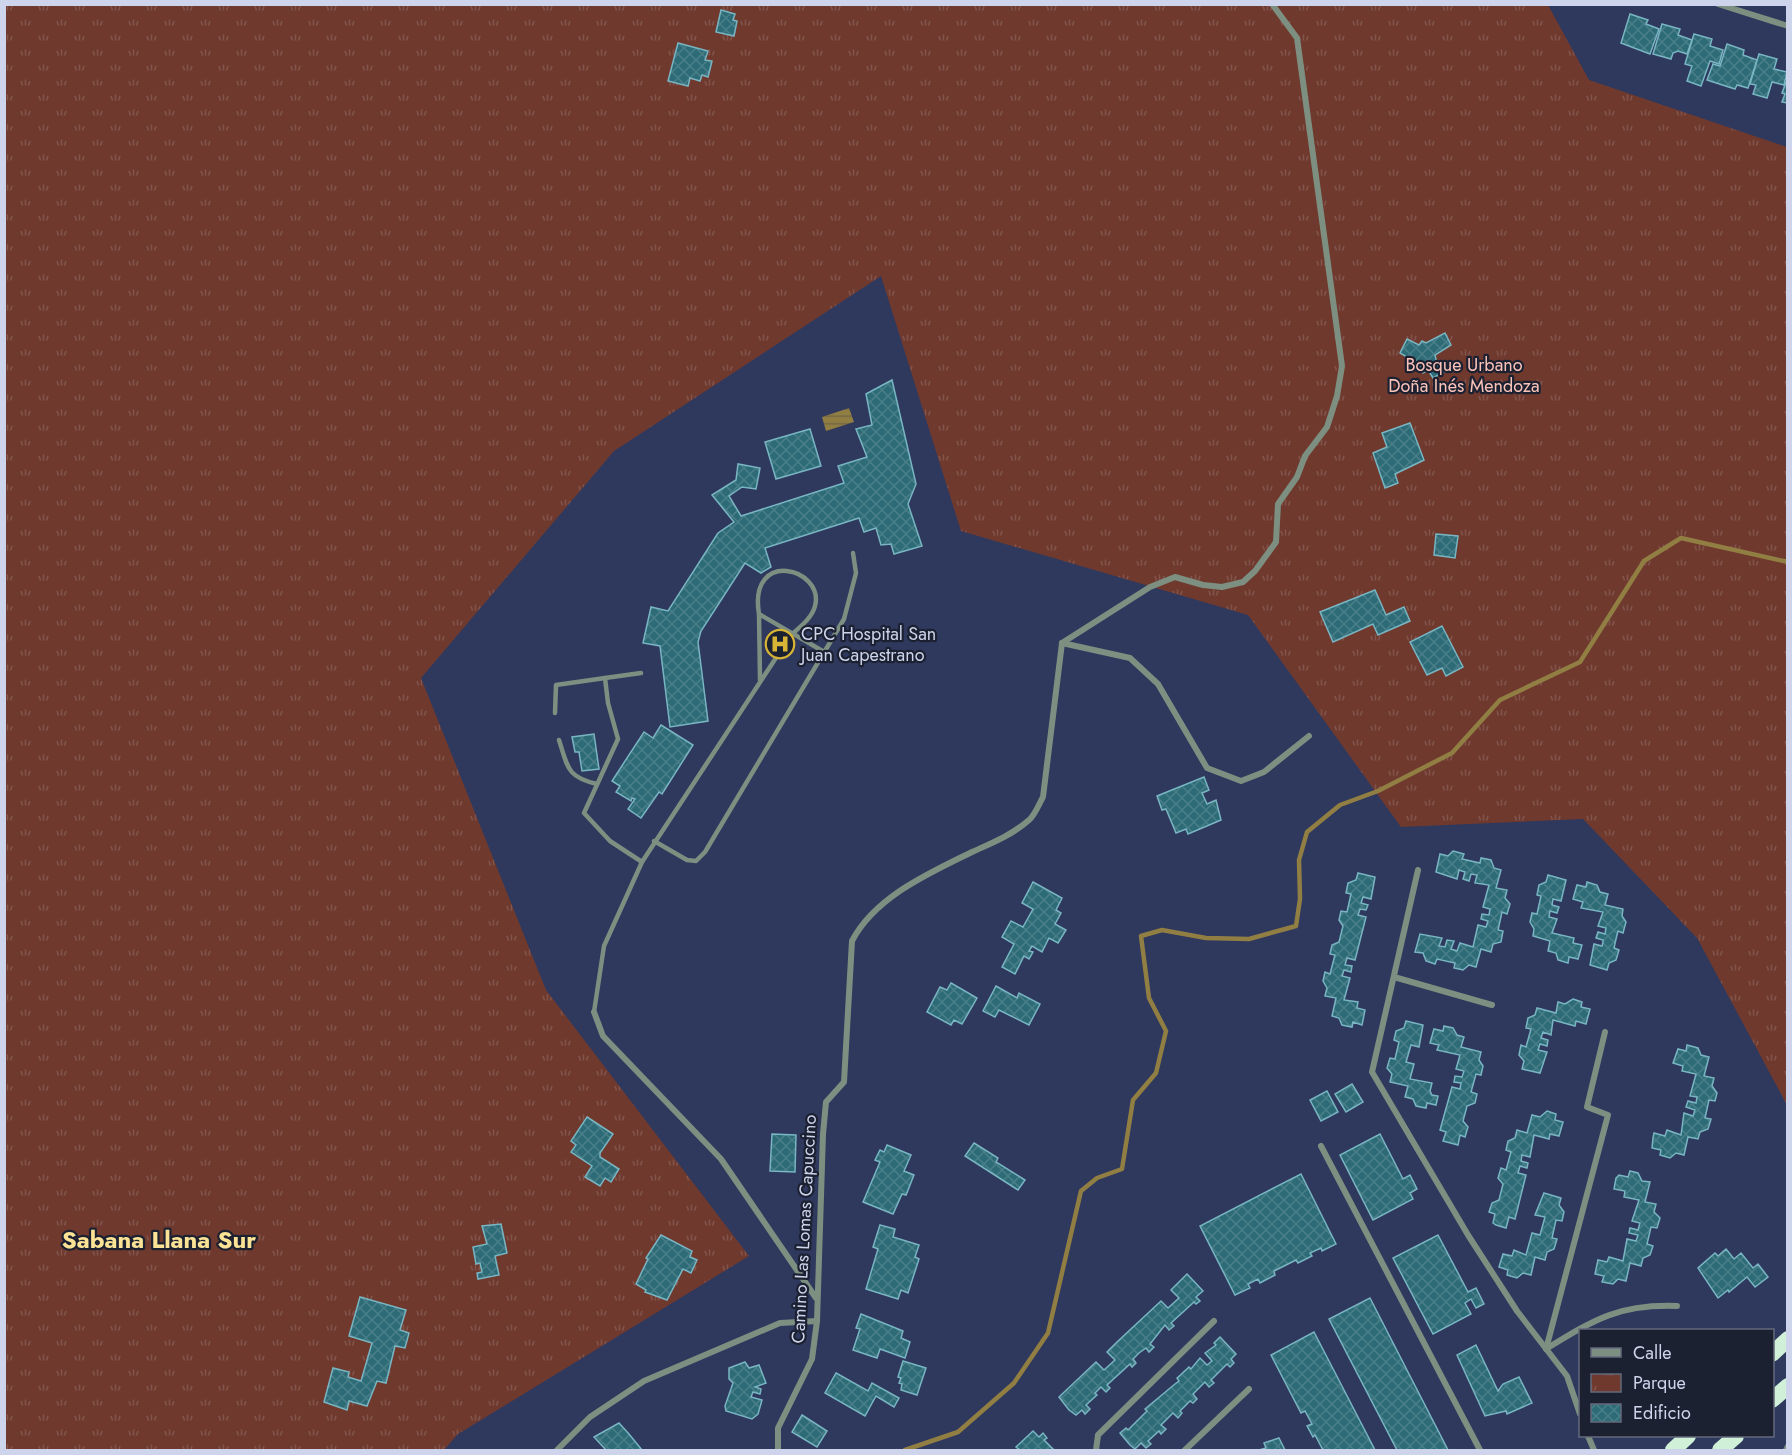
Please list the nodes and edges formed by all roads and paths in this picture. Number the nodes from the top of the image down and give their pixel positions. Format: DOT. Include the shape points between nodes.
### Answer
graph roads {
  1 [pos="1272,4"];
  2 [pos="1718,4"];
  3 [pos="1788,26"];
  4 [pos="854,553"];
  5 [pos="759,614"];
  6 [pos="791,635"];
  7 [pos="1062,643"];
  8 [pos="826,653"];
  9 [pos="642,673"];
  10 [pos="605,678"];
  11 [pos="760,681"];
  12 [pos="555,713"];
  13 [pos="1309,736"];
  14 [pos="559,740"];
  15 [pos="597,784"];
  16 [pos="654,840"];
  17 [pos="642,862"];
  18 [pos="1418,870"];
  19 [pos="1394,977"];
  20 [pos="1492,1005"];
  21 [pos="594,1012"];
  22 [pos="1605,1032"];
  23 [pos="1321,1146"];
  24 [pos="816,1298"];
  25 [pos="1677,1306"];
  26 [pos="817,1321"];
  27 [pos="1214,1321"];
  28 [pos="1788,1339"];
  29 [pos="1546,1349"];
  30 [pos="1774,1353"];
  31 [pos="1788,1386"];
  32 [pos="1249,1389"];
  33 [pos="1774,1399"];
  34 [pos="1579,1409"];
  35 [pos="1687,1437"];
  36 [pos="1735,1437"];
  37 [pos="1788,1446"];
  38 [pos="557,1450"];
  39 [pos="778,1450"];
  40 [pos="1096,1450"];
  41 [pos="1185,1450"];
  42 [pos="1480,1450"];
  43 [pos="1673,1450"];
  44 [pos="1720,1450"];
  45 [pos="1786,1450"];
  1 -- 7 [label="street" via="1296,38 1342,366 1337,396 1326,427 1278,504 1276,542 1243,582 1222,587 1174,577 1150,587"];
  2 -- 3 [label="street"];
  4 -- 8 [label="lane" via="852,595"];
  5 -- 6 [label="lane"];
  5 -- 6 [label="lane" via="759,584 772,572 800,574 812,586 815,605"];
  5 -- 11 [label="lane"];
  6 -- 8 [label="lane"];
  6 -- 11 [label="lane"];
  7 -- 13 [label="street" via="1130,657 1158,684 1207,768 1241,782 1264,772"];
  7 -- 24 [label="street, Camino Las Lomas Capuccino" via="1043,797 1030,819 875,908 852,941 844,1082 826,1102"];
  8 -- 16 [label="lane" via="705,852 696,861 687,860"];
  9 -- 10 [label="lane"];
  10 -- 12 [label="lane" via="556,684"];
  10 -- 15 [label="lane" via="618,739"];
  11 -- 16 [label="lane"];
  14 -- 15 [label="lane" via="569,771 580,780"];
  15 -- 17 [label="lane" via="584,813 610,841"];
  16 -- 17 [label="lane"];
  17 -- 21 [label="lane" via="604,946"];
  18 -- 19 [label="street"];
  19 -- 20 [label="street"];
  19 -- 29 [label="street" via="1372,1072 1468,1235"];
  21 -- 24 [label="street" via="603,1036 721,1159"];
  22 -- 29 [label="street" via="1587,1107 1608,1115"];
  23 -- 42 [label="street"];
  24 -- 26 [label="street, Camino Las Lomas Capuccino"];
  25 -- 29 [label="street" via="1624,1308 1592,1321"];
  26 -- 38 [label="street" via="780,1323 644,1381 590,1417"];
  26 -- 39 [label="street, Camino Las Lomas Capuccino" via="812,1359 778,1428"];
  27 -- 40 [label="street" via="1098,1435"];
  28 -- 30 [label="highway"];
  29 -- 34 [label="street" via="1567,1376"];
  31 -- 33 [label="highway"];
  32 -- 41 [label="street"];
  35 -- 43 [label="highway"];
  36 -- 44 [label="highway"];
  37 -- 45 [label="street"];
}
